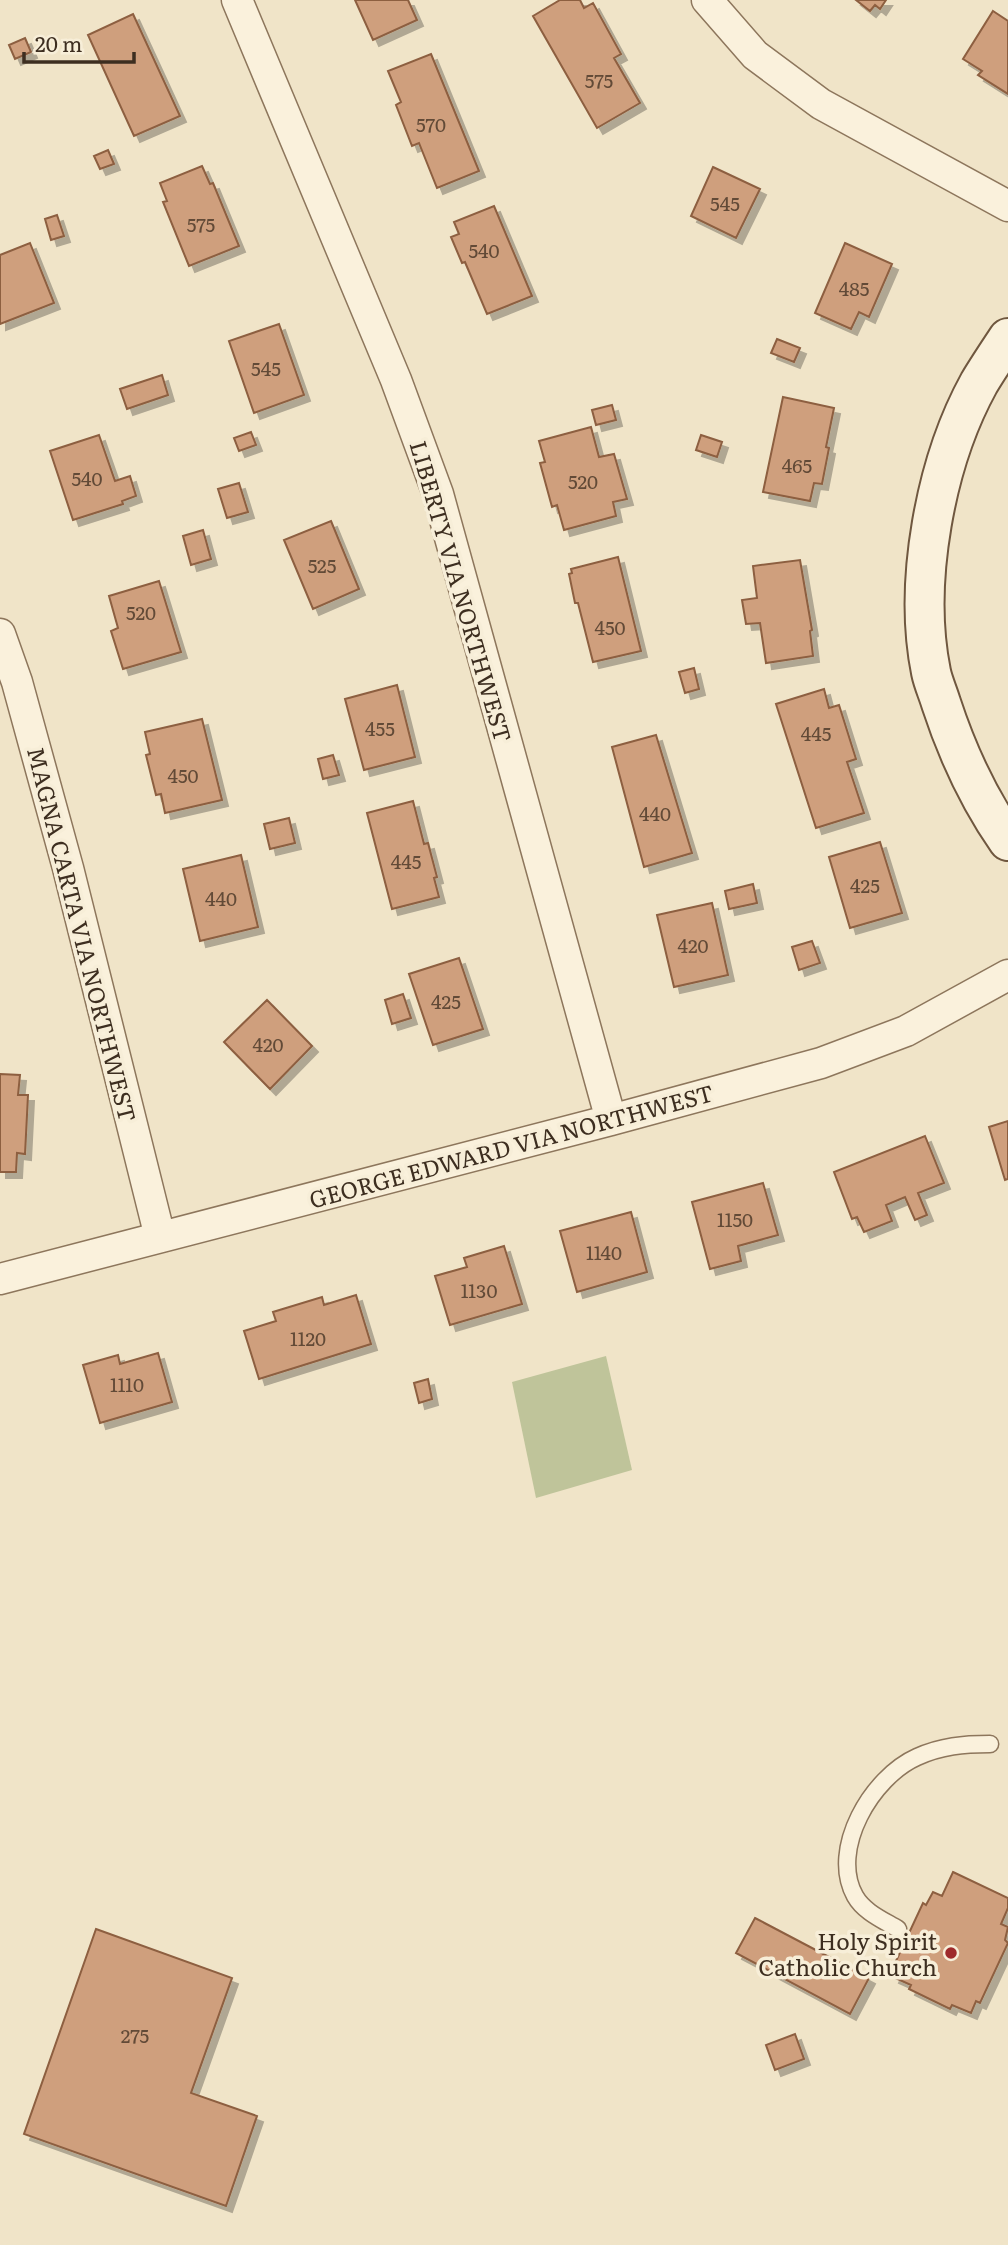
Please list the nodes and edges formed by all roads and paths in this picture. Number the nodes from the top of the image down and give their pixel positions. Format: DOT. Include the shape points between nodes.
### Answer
graph roads {
  1 [pos="237,0"];
  2 [pos="707,0"];
  3 [pos="1008,206"];
  4 [pos="1008,338"];
  5 [pos="0,634"];
  6 [pos="1008,841"];
  7 [pos="1008,975"];
  8 [pos="611,1120"];
  9 [pos="160,1237"];
  10 [pos="0,1279"];
  11 [pos="990,1744"];
  12 [pos="898,1929"];
  1 -- 8 [label="street, LIBERTY VIA NORTHWEST" via="396,380 438,494"];
  2 -- 3 [label="street" via="755,55 821,104"];
  4 -- 6 [label="street" via="979,384 942,479 928,543 924,608 931,673 953,741 985,808"];
  5 -- 9 [label="street, MAGNA CARTA VIA NORTHWEST" via="68,868"];
  7 -- 8 [label="street, GEORGE EDWARD VIA NORTHWEST" via="906,1031 821,1063"];
  8 -- 9 [label="street, GEORGE EDWARD VIA NORTHWEST"];
  9 -- 10 [label="street, GEORGE EDWARD VIA NORTHWEST"];
  11 -- 12 [label="lane" via="940,1748 914,1758 873,1793 860,1816 849,1846 847,1875 856,1898"];
}
